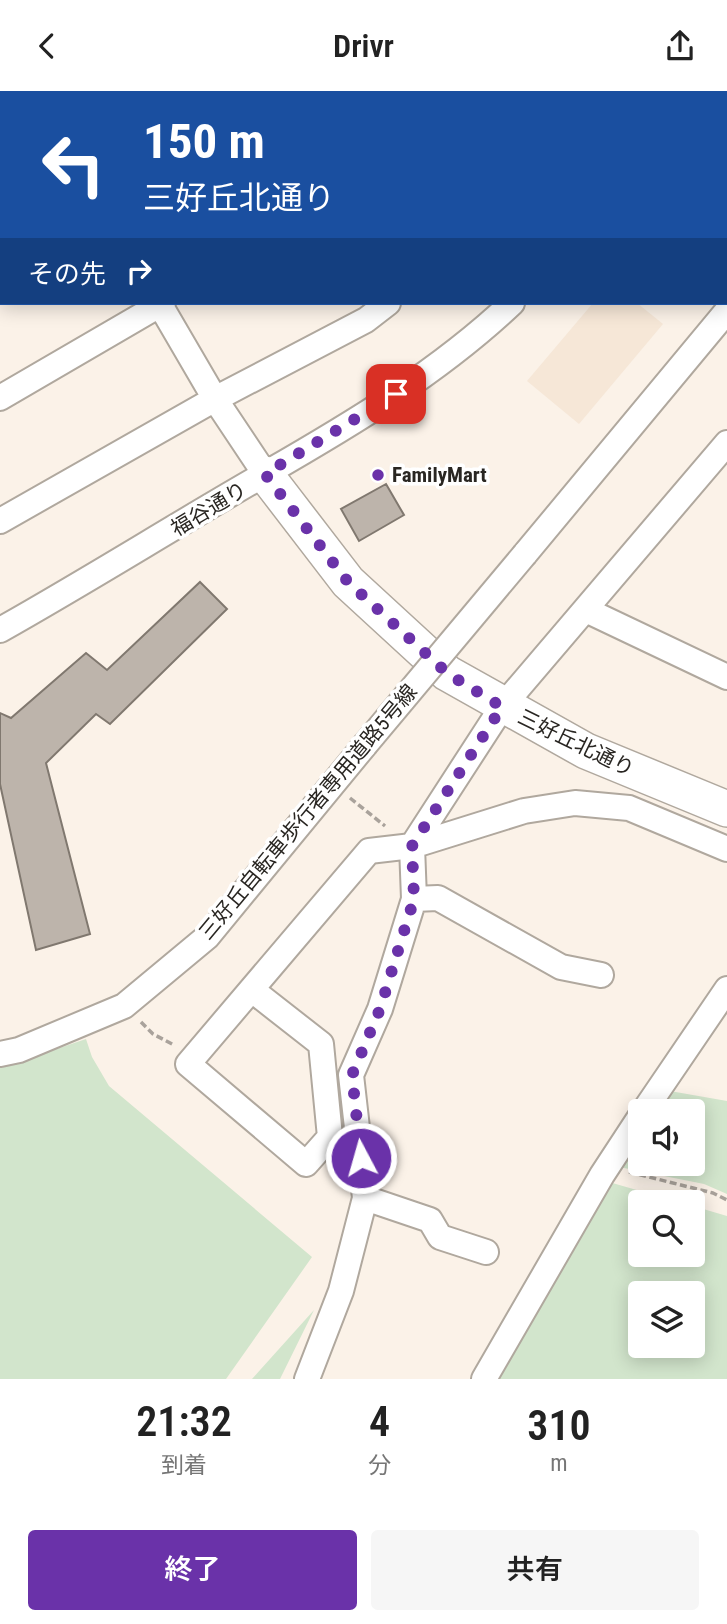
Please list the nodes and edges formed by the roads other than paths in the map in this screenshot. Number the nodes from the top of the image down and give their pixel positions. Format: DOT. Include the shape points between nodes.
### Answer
graph roads {
  1 [pos="158,305"];
  2 [pos="162,305"];
  3 [pos="385,305"];
  4 [pos="510,305"];
  5 [pos="727,311"];
  6 [pos="0,398"];
  7 [pos="215,399"];
  8 [pos="727,443"];
  9 [pos="265,474"];
  10 [pos="0,521"];
  11 [pos="586,610"];
  12 [pos="0,630"];
  13 [pos="727,652"];
  14 [pos="719,674"];
  15 [pos="502,707"];
  16 [pos="727,809"];
  17 [pos="412,846"];
  18 [pos="727,849"];
  19 [pos="414,899"];
  20 [pos="601,975"];
  21 [pos="727,989"];
  22 [pos="252,991"];
  23 [pos="0,1054"];
  24 [pos="652,1099"];
  25 [pos="628,1135"];
  26 [pos="365,1198"];
  27 [pos="485,1252"];
  28 [pos="307,1379"];
  29 [pos="484,1379"];
  1 -- 6 [label="street"];
  2 -- 7 [label="street"];
  3 -- 7 [label="street" via="366,320"];
  4 -- 9 [label="street, 福谷通り" via="473,339 396,394"];
  5 -- 23 [label="street, 三好丘自転車歩行者専用道路5号線, bridge" via="207,937 124,1006"];
  7 -- 9 [label="street"];
  7 -- 10 [label="street"];
  8 -- 11 [label="street"];
  9 -- 12 [label="street, 福谷通り"];
  9 -- 15 [label="street, 三好丘北通り" via="348,582 447,673"];
  11 -- 14 [label="street"];
  11 -- 15 [label="street"];
  13 -- 14 [label="street"];
  15 -- 16 [label="street, 三好丘北通り" via="586,751"];
  15 -- 17 [label="street"];
  17 -- 18 [label="street" via="524,811 575,803 629,808"];
  17 -- 19 [label="street"];
  17 -- 22 [label="street" via="369,851"];
  19 -- 20 [label="street" via="438,898 561,967"];
  19 -- 26 [label="street" via="380,1009 352,1075"];
  21 -- 24 [label="street"];
  22 -- 22 [label="street" via="321,1044 330,1137 306,1164 188,1065"];
  25 -- 29 [label="street"];
  26 -- 27 [label="street" via="430,1220 440,1237 459,1231"];
  26 -- 28 [label="street" via="341,1291"];
}
